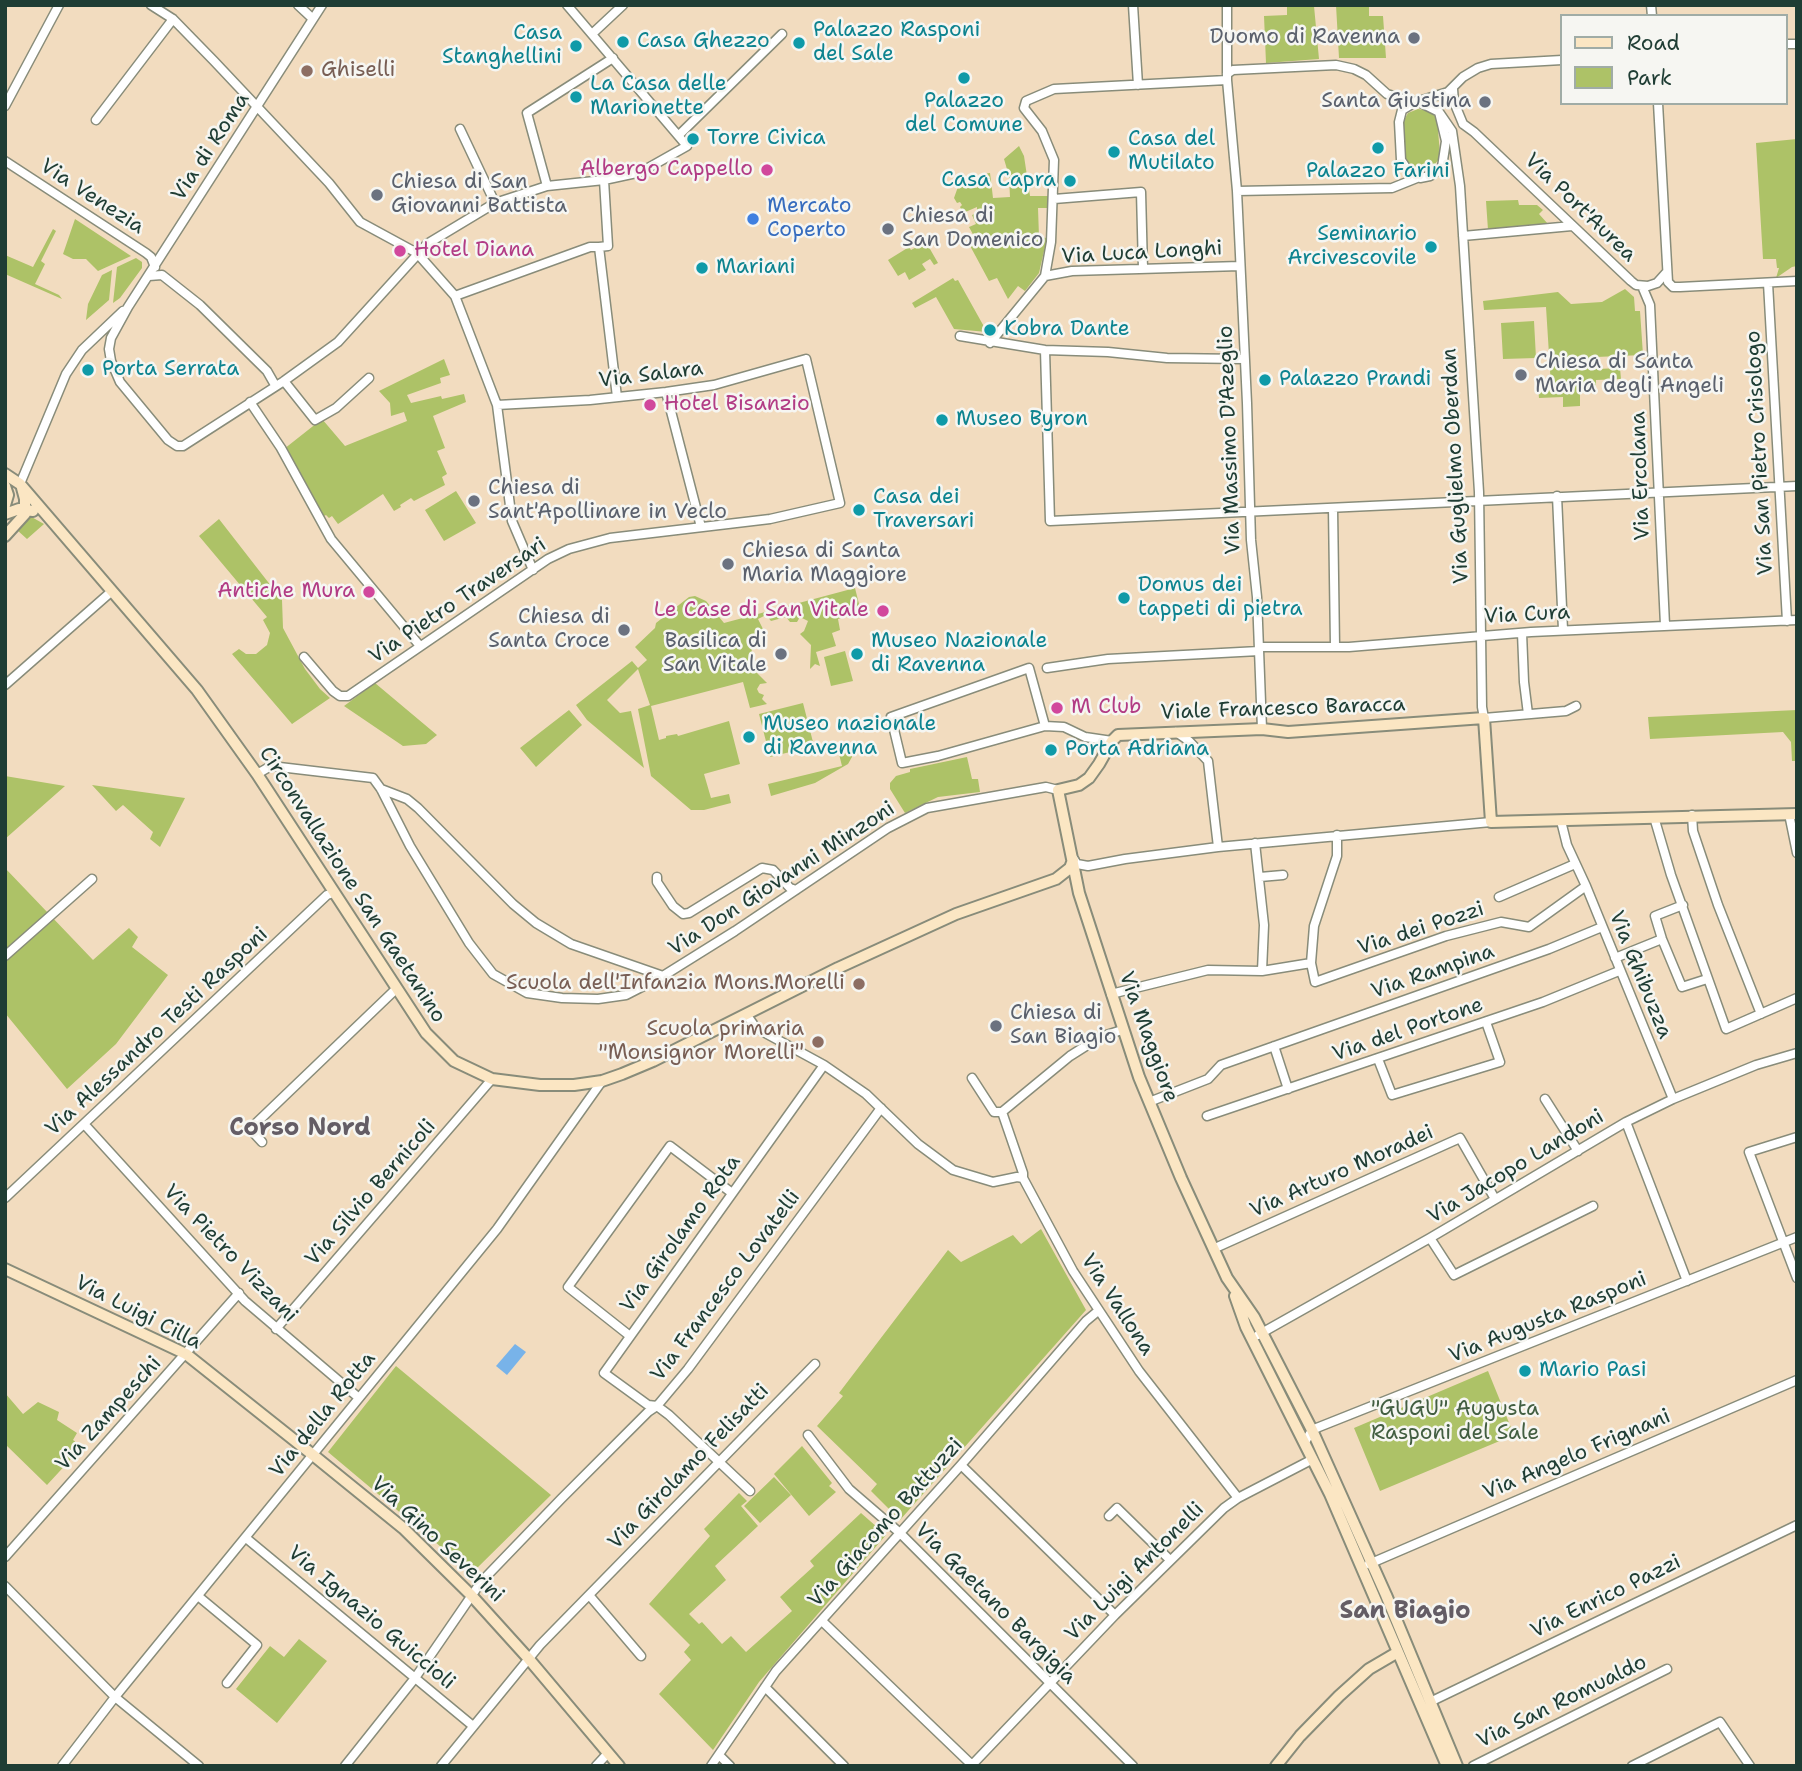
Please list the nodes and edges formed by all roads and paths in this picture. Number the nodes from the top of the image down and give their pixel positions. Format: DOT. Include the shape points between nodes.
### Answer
graph roads {
  1 [pos="59,5"];
  2 [pos="151,5"];
  3 [pos="298,5"];
  4 [pos="322,5"];
  5 [pos="567,5"];
  6 [pos="622,5"];
  7 [pos="1133,5"];
  8 [pos="1227,5"];
  9 [pos="173,19"];
  10 [pos="313,19"];
  11 [pos="592,34"];
  12 [pos="782,34"];
  13 [pos="613,58"];
  14 [pos="1560,60"];
  15 [pos="1227,77"];
  16 [pos="1138,85"];
  17 [pos="1454,89"];
  18 [pos="1415,102"];
  19 [pos="1658,105"];
  20 [pos="5,106"];
  21 [pos="258,107"];
  22 [pos="1439,112"];
  23 [pos="96,120"];
  24 [pos="1462,124"];
  25 [pos="460,129"];
  26 [pos="1452,131"];
  27 [pos="679,135"];
  28 [pos="1446,141"];
  29 [pos="5,161"];
  30 [pos="1420,177"];
  31 [pos="604,180"];
  32 [pos="547,186"];
  33 [pos="1237,191"];
  34 [pos="1054,200"];
  35 [pos="495,203"];
  36 [pos="1572,226"];
  37 [pos="1463,236"];
  38 [pos="599,247"];
  39 [pos="417,253"];
  40 [pos="1240,266"];
  41 [pos="155,267"];
  42 [pos="1143,269"];
  43 [pos="1666,273"];
  44 [pos="149,276"];
  45 [pos="1045,276"];
  46 [pos="1797,281"];
  47 [pos="1768,283"];
  48 [pos="1642,285"];
  49 [pos="455,296"];
  50 [pos="128,307"];
  51 [pos="960,336"];
  52 [pos="990,343"];
  53 [pos="1045,350"];
  54 [pos="1244,359"];
  55 [pos="369,377"];
  56 [pos="280,383"];
  57 [pos="666,392"];
  58 [pos="617,397"];
  59 [pos="250,401"];
  60 [pos="497,405"];
  61 [pos="5,474"];
  62 [pos="20,484"];
  63 [pos="5,486"];
  64 [pos="1797,486"];
  65 [pos="1779,487"];
  66 [pos="1658,493"];
  67 [pos="1557,496"];
  68 [pos="1478,500"];
  69 [pos="840,503"];
  70 [pos="5,505"];
  71 [pos="1333,508"];
  72 [pos="26,509"];
  73 [pos="1250,513"];
  74 [pos="5,514"];
  75 [pos="51,521"];
  76 [pos="701,527"];
  77 [pos="5,536"];
  78 [pos="533,570"];
  79 [pos="112,591"];
  80 [pos="1797,620"];
  81 [pos="1787,621"];
  82 [pos="1665,625"];
  83 [pos="1563,630"];
  84 [pos="1522,633"];
  85 [pos="1482,635"];
  86 [pos="420,646"];
  87 [pos="1335,646"];
  88 [pos="1259,649"];
  89 [pos="304,657"];
  90 [pos="1047,668"];
  91 [pos="5,685"];
  92 [pos="1576,706"];
  93 [pos="1528,714"];
  94 [pos="1484,718"];
  95 [pos="1045,726"];
  96 [pos="1262,729"];
  97 [pos="1174,732"];
  98 [pos="1112,741"];
  99 [pos="257,774"];
  100 [pos="381,789"];
  101 [pos="1058,790"];
  102 [pos="1793,814"];
  103 [pos="1692,815"];
  104 [pos="1654,817"];
  105 [pos="1561,821"];
  106 [pos="1492,822"];
  107 [pos="1337,835"];
  108 [pos="1255,843"];
  109 [pos="1218,847"];
  110 [pos="1797,853"];
  111 [pos="1073,858"];
  112 [pos="1576,864"];
  113 [pos="1088,866"];
  114 [pos="1283,875"];
  115 [pos="657,877"];
  116 [pos="1260,877"];
  117 [pos="92,879"];
  118 [pos="1056,879"];
  119 [pos="1586,886"];
  120 [pos="796,890"];
  121 [pos="333,893"];
  122 [pos="1079,893"];
  123 [pos="1499,897"];
  124 [pos="1683,905"];
  125 [pos="1602,927"];
  126 [pos="1662,939"];
  127 [pos="5,956"];
  128 [pos="1615,958"];
  129 [pos="1311,963"];
  130 [pos="1262,971"];
  131 [pos="1619,971"];
  132 [pos="663,976"];
  133 [pos="1707,979"];
  134 [pos="396,989"];
  135 [pos="1111,994"];
  136 [pos="1797,998"];
  137 [pos="746,1014"];
  138 [pos="1761,1014"];
  139 [pos="1486,1022"];
  140 [pos="1122,1030"];
  141 [pos="1274,1046"];
  142 [pos="1797,1053"];
  143 [pos="1378,1059"];
  144 [pos="824,1065"];
  145 [pos="972,1078"];
  146 [pos="492,1079"];
  147 [pos="602,1081"];
  148 [pos="1288,1089"];
  149 [pos="1545,1099"];
  150 [pos="1673,1099"];
  151 [pos="1149,1102"];
  152 [pos="881,1108"];
  153 [pos="1002,1112"];
  154 [pos="1207,1116"];
  155 [pos="1626,1122"];
  156 [pos="85,1125"];
  157 [pos="1797,1137"];
  158 [pos="262,1142"];
  159 [pos="1578,1151"];
  160 [pos="1023,1178"];
  161 [pos="732,1193"];
  162 [pos="5,1198"];
  163 [pos="1495,1199"];
  164 [pos="1593,1206"];
  165 [pos="1797,1237"];
  166 [pos="1430,1238"];
  167 [pos="1782,1243"];
  168 [pos="1213,1249"];
  169 [pos="5,1269"];
  170 [pos="1797,1279"];
  171 [pos="1687,1281"];
  172 [pos="1232,1287"];
  173 [pos="239,1293"];
  174 [pos="1098,1311"];
  175 [pos="276,1329"];
  176 [pos="1263,1333"];
  177 [pos="1250,1334"];
  178 [pos="630,1336"];
  179 [pos="186,1354"];
  180 [pos="815,1364"];
  181 [pos="1797,1380"];
  182 [pos="359,1398"];
  183 [pos="657,1406"];
  184 [pos="1312,1430"];
  185 [pos="808,1435"];
  186 [pos="1305,1442"];
  187 [pos="313,1455"];
  188 [pos="1313,1459"];
  189 [pos="719,1461"];
  190 [pos="961,1465"];
  191 [pos="750,1491"];
  192 [pos="1238,1498"];
  193 [pos="1345,1502"];
  194 [pos="1109,1516"];
  195 [pos="1797,1525"];
  196 [pos="900,1533"];
  197 [pos="246,1538"];
  198 [pos="5,1557"];
  199 [pos="1170,1560"];
  200 [pos="1372,1562"];
  201 [pos="1364,1572"];
  202 [pos="5,1586"];
  203 [pos="471,1595"];
  204 [pos="589,1595"];
  205 [pos="198,1596"];
  206 [pos="1115,1615"];
  207 [pos="822,1621"];
  208 [pos="1403,1650"];
  209 [pos="640,1656"];
  210 [pos="528,1658"];
  211 [pos="1667,1669"];
  212 [pos="415,1678"];
  213 [pos="227,1683"];
  214 [pos="1050,1684"];
  215 [pos="765,1687"];
  216 [pos="115,1697"];
  217 [pos="1430,1702"];
  218 [pos="473,1726"];
  219 [pos="608,1753"];
  220 [pos="719,1755"];
  221 [pos="972,1765"];
  222 [pos="62,1766"];
  223 [pos="199,1766"];
  224 [pos="345,1766"];
  225 [pos="441,1766"];
  226 [pos="596,1766"];
  227 [pos="619,1766"];
  228 [pos="711,1766"];
  229 [pos="730,1766"];
  230 [pos="844,1766"];
  231 [pos="1133,1766"];
  232 [pos="1276,1766"];
  233 [pos="1447,1766"];
  234 [pos="1457,1766"];
  235 [pos="1473,1766"];
  236 [pos="1632,1766"];
  237 [pos="1750,1766"];
  1 -- 20 [label="street"];
  2 -- 9 [label="street"];
  3 -- 10 [label="street"];
  4 -- 10 [label="street, Via di Roma"];
  5 -- 11 [label="street"];
  6 -- 11 [label="street"];
  7 -- 16 [label="street"];
  8 -- 15 [label="street, Via Massimo D'Azeglio"];
  9 -- 21 [label="street"];
  9 -- 23 [label="street"];
  10 -- 21 [label="street, Via di Roma"];
  11 -- 13 [label="street"];
  12 -- 27 [label="street"];
  13 -- 27 [label="street"];
  13 -- 32 [label="street" via="527,113"];
  14 -- 17 [label="street" via="1491,64 1470,73"];
  15 -- 16 [label="street"];
  15 -- 18 [label="street" via="1233,70 1336,65 1366,75 1387,94"];
  15 -- 33 [label="street, Via Massimo D'Azeglio"];
  16 -- 34 [label="street" via="1054,89 1026,101 1024,108 1042,131 1054,160"];
  17 -- 18 [label="street"];
  17 -- 24 [label="street"];
  18 -- 22 [label="street"];
  18 -- 30 [label="street" via="1400,115 1401,160 1409,172"];
  19 -- 43 [label="street"];
  21 -- 39 [label="street" via="360,222"];
  21 -- 41 [label="street, Via di Roma"];
  22 -- 26 [label="street, Via Guglielmo Oberdan"];
  22 -- 28 [label="street"];
  24 -- 26 [label="street"];
  24 -- 36 [label="street, Via Port'Aurea"];
  25 -- 35 [label="street"];
  26 -- 28 [label="street"];
  26 -- 37 [label="street, Via Guglielmo Oberdan"];
  27 -- 31 [label="street" via="687,146 641,173"];
  28 -- 30 [label="street" via="1442,167"];
  29 -- 41 [label="street, Via Venezia" via="146,253"];
  30 -- 33 [label="street" via="1392,188"];
  31 -- 32 [label="street"];
  31 -- 38 [label="street" via="608,246"];
  32 -- 35 [label="street"];
  33 -- 40 [label="street, Via Massimo D'Azeglio"];
  34 -- 42 [label="street" via="1141,192"];
  34 -- 45 [label="street"];
  35 -- 39 [label="street"];
  36 -- 37 [label="street"];
  36 -- 48 [label="street, Via Port'Aurea" via="1631,281"];
  37 -- 68 [label="street, Via Guglielmo Oberdan"];
  38 -- 49 [label="street"];
  38 -- 58 [label="street"];
  39 -- 49 [label="street"];
  39 -- 56 [label="street" via="338,342"];
  40 -- 42 [label="street, Via Luca Longhi"];
  40 -- 54 [label="street, Via Massimo D'Azeglio"];
  41 -- 44 [label="street, Via di Roma"];
  42 -- 45 [label="street, Via Luca Longhi"];
  43 -- 47 [label="street" via="1673,287"];
  43 -- 48 [label="street, Via Port'Aurea" via="1654,284"];
  44 -- 50 [label="street, Via di Roma"];
  44 -- 56 [label="street" via="162,275 200,305"];
  45 -- 52 [label="street"];
  46 -- 47 [label="street"];
  47 -- 65 [label="street, Via San Pietro Crisologo"];
  48 -- 66 [label="street, Via Ercolana" via="1650,305"];
  49 -- 60 [label="street"];
  50 -- 59 [label="street" via="111,338 111,361 128,393 168,440 183,446"];
  50 -- 62 [label="street" via="82,349 66,374"];
  51 -- 52 [label="street"];
  52 -- 53 [label="street"];
  53 -- 54 [label="street"];
  53 -- 73 [label="street" via="1050,521"];
  54 -- 73 [label="street, Via Massimo D'Azeglio"];
  55 -- 56 [label="street" via="316,420"];
  56 -- 59 [label="street"];
  57 -- 58 [label="street, Via Salara"];
  57 -- 69 [label="street, Via Salara" via="806,359"];
  57 -- 76 [label="street"];
  58 -- 60 [label="street, Via Salara"];
  59 -- 86 [label="street" via="331,539"];
  60 -- 78 [label="street" via="512,522"];
  61 -- 62 [label="street, Circonvallazione San Gaetanino"];
  62 -- 72 [label="street"];
  62 -- 75 [label="street, Circonvallazione San Gaetanino"];
  63 -- 70 [label="street"];
  64 -- 65 [label="street"];
  65 -- 66 [label="street"];
  65 -- 81 [label="street, Via San Pietro Crisologo"];
  66 -- 67 [label="street"];
  66 -- 82 [label="street, Via Ercolana"];
  67 -- 68 [label="street"];
  67 -- 83 [label="street"];
  68 -- 71 [label="street"];
  68 -- 85 [label="street, Via Guglielmo Oberdan"];
  69 -- 76 [label="street, Via Pietro Traversari" via="770,519"];
  71 -- 73 [label="street"];
  71 -- 87 [label="street"];
  72 -- 74 [label="street"];
  72 -- 75 [label="street"];
  72 -- 77 [label="street" via="23,519"];
  73 -- 88 [label="street, Via Massimo D'Azeglio"];
  75 -- 79 [label="street, Circonvallazione San Gaetanino"];
  76 -- 78 [label="street, Via Pietro Traversari" via="610,538 569,549"];
  78 -- 86 [label="street, Via Pietro Traversari"];
  79 -- 91 [label="street"];
  79 -- 99 [label="street, Circonvallazione San Gaetanino" via="197,690"];
  80 -- 81 [label="street, Via Cura"];
  81 -- 82 [label="street, Via Cura"];
  82 -- 83 [label="street, Via Cura"];
  83 -- 84 [label="street, Via Cura"];
  84 -- 85 [label="street, Via Cura"];
  84 -- 93 [label="street"];
  85 -- 87 [label="street, Via Cura"];
  85 -- 94 [label="street, Via Guglielmo Oberdan"];
  86 -- 89 [label="street, Via Pietro Traversari" via="348,696 332,691"];
  87 -- 88 [label="street, Via Cura"];
  88 -- 90 [label="street, Via Cura" via="1108,659"];
  88 -- 96 [label="street, Via Massimo D'Azeglio"];
  92 -- 93 [label="street, Viale Francesco Baracca"];
  93 -- 94 [label="street, Viale Francesco Baracca"];
  94 -- 96 [label="street, Viale Francesco Baracca" via="1288,732"];
  94 -- 106 [label="street, Via Guglielmo Oberdan"];
  95 -- 95 [label="street" via="1029,668 891,717 902,763"];
  95 -- 98 [label="street"];
  96 -- 97 [label="street, Viale Francesco Baracca"];
  97 -- 98 [label="street, Viale Francesco Baracca" via="1118,735"];
  97 -- 109 [label="street" via="1208,761"];
  98 -- 101 [label="street" via="1084,782"];
  99 -- 100 [label="street, Via Don Giovanni Minzoni" via="271,766 368,777"];
  99 -- 121 [label="street, Circonvallazione San Gaetanino"];
  100 -- 132 [label="street, Via Don Giovanni Minzoni" via="418,808 536,923 571,944"];
  100 -- 132 [label="street" via="410,846 493,974 527,993 598,999 626,995"];
  101 -- 111 [label="street, Via Maggiore"];
  101 -- 120 [label="street, Via Don Giovanni Minzoni" via="1046,787 927,808 888,828"];
  102 -- 103 [label="street"];
  102 -- 110 [label="street"];
  103 -- 104 [label="street"];
  103 -- 138 [label="street" via="1718,905"];
  104 -- 105 [label="street"];
  104 -- 124 [label="street"];
  105 -- 106 [label="street"];
  105 -- 112 [label="street, Via Ghibuzza"];
  106 -- 107 [label="street"];
  107 -- 108 [label="street"];
  107 -- 129 [label="street" via="1337,856 1314,926"];
  108 -- 109 [label="street"];
  108 -- 116 [label="street"];
  109 -- 113 [label="street"];
  111 -- 113 [label="street"];
  111 -- 118 [label="street" via="1070,868"];
  111 -- 122 [label="street, Via Maggiore"];
  112 -- 119 [label="street, Via Ghibuzza"];
  112 -- 123 [label="street"];
  113 -- 122 [label="street" via="1079,878"];
  114 -- 116 [label="street"];
  115 -- 120 [label="street" via="673,906 683,914 762,868 773,870"];
  116 -- 130 [label="street"];
  117 -- 127 [label="street"];
  118 -- 122 [label="street"];
  118 -- 137 [label="street, Circonvallazione San Gaetanino" via="956,915"];
  119 -- 125 [label="street, Via Ghibuzza"];
  119 -- 129 [label="street, Via dei Pozzi" via="1529,927 1501,922 1446,936 1315,982"];
  120 -- 132 [label="street, Via Don Giovanni Minzoni"];
  121 -- 134 [label="street, Circonvallazione San Gaetanino"];
  121 -- 156 [label="street, Via Alessandro Testi Rasponi"];
  122 -- 135 [label="street, Via Maggiore"];
  124 -- 126 [label="street" via="1655,916"];
  124 -- 133 [label="street"];
  125 -- 128 [label="street, Via Ghibuzza"];
  125 -- 141 [label="street, Via Rampina"];
  126 -- 128 [label="street"];
  126 -- 133 [label="street" via="1682,987"];
  128 -- 131 [label="street, Via Ghibuzza"];
  129 -- 130 [label="street"];
  130 -- 135 [label="street" via="1208,970"];
  131 -- 139 [label="street, Via del Portone"];
  131 -- 150 [label="street, Via Ghibuzza"];
  133 -- 138 [label="street" via="1726,1028"];
  134 -- 146 [label="street, Circonvallazione San Gaetanino" via="442,1051 465,1068"];
  134 -- 158 [label="street" via="250,1129"];
  135 -- 140 [label="street, Via Maggiore"];
  136 -- 138 [label="street"];
  137 -- 144 [label="street" via="756,1028"];
  137 -- 147 [label="street, Circonvallazione San Gaetanino"];
  139 -- 143 [label="street, Via del Portone"];
  139 -- 143 [label="street" via="1500,1062 1392,1095"];
  140 -- 151 [label="street, Via Maggiore"];
  140 -- 153 [label="street" via="1100,1037 1070,1056"];
  141 -- 148 [label="street"];
  141 -- 151 [label="street, Via Rampina" via="1221,1065 1208,1079"];
  142 -- 150 [label="street, Via Jacopo Landoni"];
  143 -- 148 [label="street, Via del Portone"];
  144 -- 152 [label="street"];
  144 -- 161 [label="street, Via Girolamo Rota"];
  145 -- 153 [label="street" via="993,1112"];
  146 -- 147 [label="street, Circonvallazione San Gaetanino" via="540,1085"];
  146 -- 175 [label="street, Via Silvio Bernicoli"];
  147 -- 182 [label="street, Via della Rotta" via="497,1229"];
  148 -- 154 [label="street, Via del Portone"];
  149 -- 159 [label="street"];
  150 -- 155 [label="street, Via Jacopo Landoni"];
  151 -- 168 [label="street, Via Maggiore"];
  152 -- 160 [label="street" via="953,1170 993,1182"];
  152 -- 183 [label="street, Via Francesco Lovatelli"];
  153 -- 160 [label="street, Via Vallona"];
  155 -- 159 [label="street, Via Jacopo Landoni"];
  155 -- 171 [label="street"];
  156 -- 162 [label="street, Via Alessandro Testi Rasponi"];
  156 -- 173 [label="street, Via Pietro Vizzani"];
  157 -- 167 [label="street" via="1749,1152"];
  159 -- 163 [label="street, Via Jacopo Landoni"];
  160 -- 174 [label="street, Via Vallona"];
  161 -- 178 [label="street, Via Girolamo Rota"];
  161 -- 178 [label="street" via="670,1146 568,1287"];
  163 -- 166 [label="street, Via Jacopo Landoni"];
  163 -- 168 [label="street, Via Arturo Moradei" via="1460,1138"];
  164 -- 166 [label="street" via="1454,1275"];
  165 -- 167 [label="street, Via Augusta Rasponi"];
  166 -- 176 [label="street, Via Jacopo Landoni"];
  167 -- 170 [label="street"];
  167 -- 171 [label="street, Via Augusta Rasponi"];
  168 -- 172 [label="street, Via Maggiore"];
  169 -- 179 [label="street, Via Luigi Cilla"];
  171 -- 184 [label="street, Via Augusta Rasponi"];
  172 -- 176 [label="street, Via Maggiore"];
  172 -- 177 [label="street, Via Maggiore"];
  173 -- 175 [label="street, Via Pietro Vizzani"];
  173 -- 179 [label="street, Via Zampeschi"];
  174 -- 190 [label="street, Via Giacomo Battuzzi"];
  174 -- 192 [label="street, Via Vallona"];
  175 -- 182 [label="street, Via Pietro Vizzani"];
  176 -- 177 [label="street"];
  176 -- 184 [label="street, Via Maggiore"];
  177 -- 186 [label="street, Via Maggiore"];
  178 -- 183 [label="street, Via Girolamo Rota" via="604,1373 648,1405"];
  179 -- 187 [label="street, Via Luigi Cilla"];
  179 -- 198 [label="street, Via Zampeschi"];
  180 -- 189 [label="street, Via Girolamo Felisatti"];
  181 -- 200 [label="street, Via Angelo Frignani"];
  182 -- 187 [label="street, Via della Rotta"];
  183 -- 189 [label="street"];
  183 -- 203 [label="street, Via Francesco Lovatelli"];
  184 -- 186 [label="street"];
  184 -- 193 [label="street, Via Maggiore"];
  185 -- 196 [label="street, Via Gaetano Bargigia" via="849,1489"];
  186 -- 188 [label="street, Via Maggiore"];
  187 -- 197 [label="street, Via della Rotta"];
  187 -- 203 [label="street, Via Gino Severini" via="403,1528"];
  188 -- 192 [label="street, Via Luigi Antonelli"];
  188 -- 193 [label="street" via="1320,1462 1334,1493"];
  188 -- 201 [label="street, Via Maggiore"];
  189 -- 191 [label="street"];
  189 -- 204 [label="street, Via Girolamo Felisatti"];
  190 -- 196 [label="street, Via Giacomo Battuzzi"];
  190 -- 206 [label="street"];
  192 -- 199 [label="street, Via Luigi Antonelli"];
  193 -- 200 [label="street, Via Maggiore"];
  194 -- 199 [label="street" via="1116,1508"];
  195 -- 217 [label="street, Via Enrico Pazzi"];
  196 -- 207 [label="street, Via Giacomo Battuzzi"];
  196 -- 214 [label="street, Via Gaetano Bargigia"];
  197 -- 205 [label="street, Via della Rotta"];
  197 -- 212 [label="street, Via Ignazio Guiccioli"];
  199 -- 206 [label="street, Via Luigi Antonelli"];
  200 -- 201 [label="street"];
  200 -- 208 [label="street, Via Maggiore"];
  201 -- 208 [label="street, Via Maggiore"];
  202 -- 216 [label="street"];
  203 -- 210 [label="street, Via Gino Severini"];
  203 -- 212 [label="street, Via Francesco Lovatelli"];
  204 -- 209 [label="street"];
  204 -- 210 [label="street, Via Girolamo Felisatti"];
  205 -- 213 [label="street" via="257,1645"];
  205 -- 216 [label="street, Via della Rotta"];
  206 -- 214 [label="street, Via Luigi Antonelli"];
  207 -- 215 [label="street, Via Giacomo Battuzzi"];
  207 -- 221 [label="street"];
  208 -- 217 [label="street"];
  208 -- 232 [label="street" via="1369,1669 1339,1696"];
  208 -- 233 [label="street"];
  210 -- 218 [label="street, Via Girolamo Felisatti"];
  210 -- 219 [label="street, Via Gino Severini"];
  211 -- 235 [label="street, Via San Romualdo"];
  212 -- 218 [label="street, Via Ignazio Guiccioli"];
  212 -- 224 [label="street, Via Francesco Lovatelli"];
  214 -- 221 [label="street, Via Luigi Antonelli"];
  214 -- 231 [label="street, Via Gaetano Bargigia"];
  215 -- 220 [label="street, Via Giacomo Battuzzi"];
  215 -- 230 [label="street"];
  216 -- 222 [label="street, Via della Rotta"];
  216 -- 223 [label="street"];
  217 -- 234 [label="street"];
  218 -- 225 [label="street, Via Girolamo Felisatti"];
  219 -- 226 [label="street"];
  219 -- 227 [label="street, Via Gino Severini"];
  220 -- 228 [label="street, Via Giacomo Battuzzi"];
  220 -- 229 [label="street"];
  236 -- 237 [label="street" via="1720,1722"];
}
